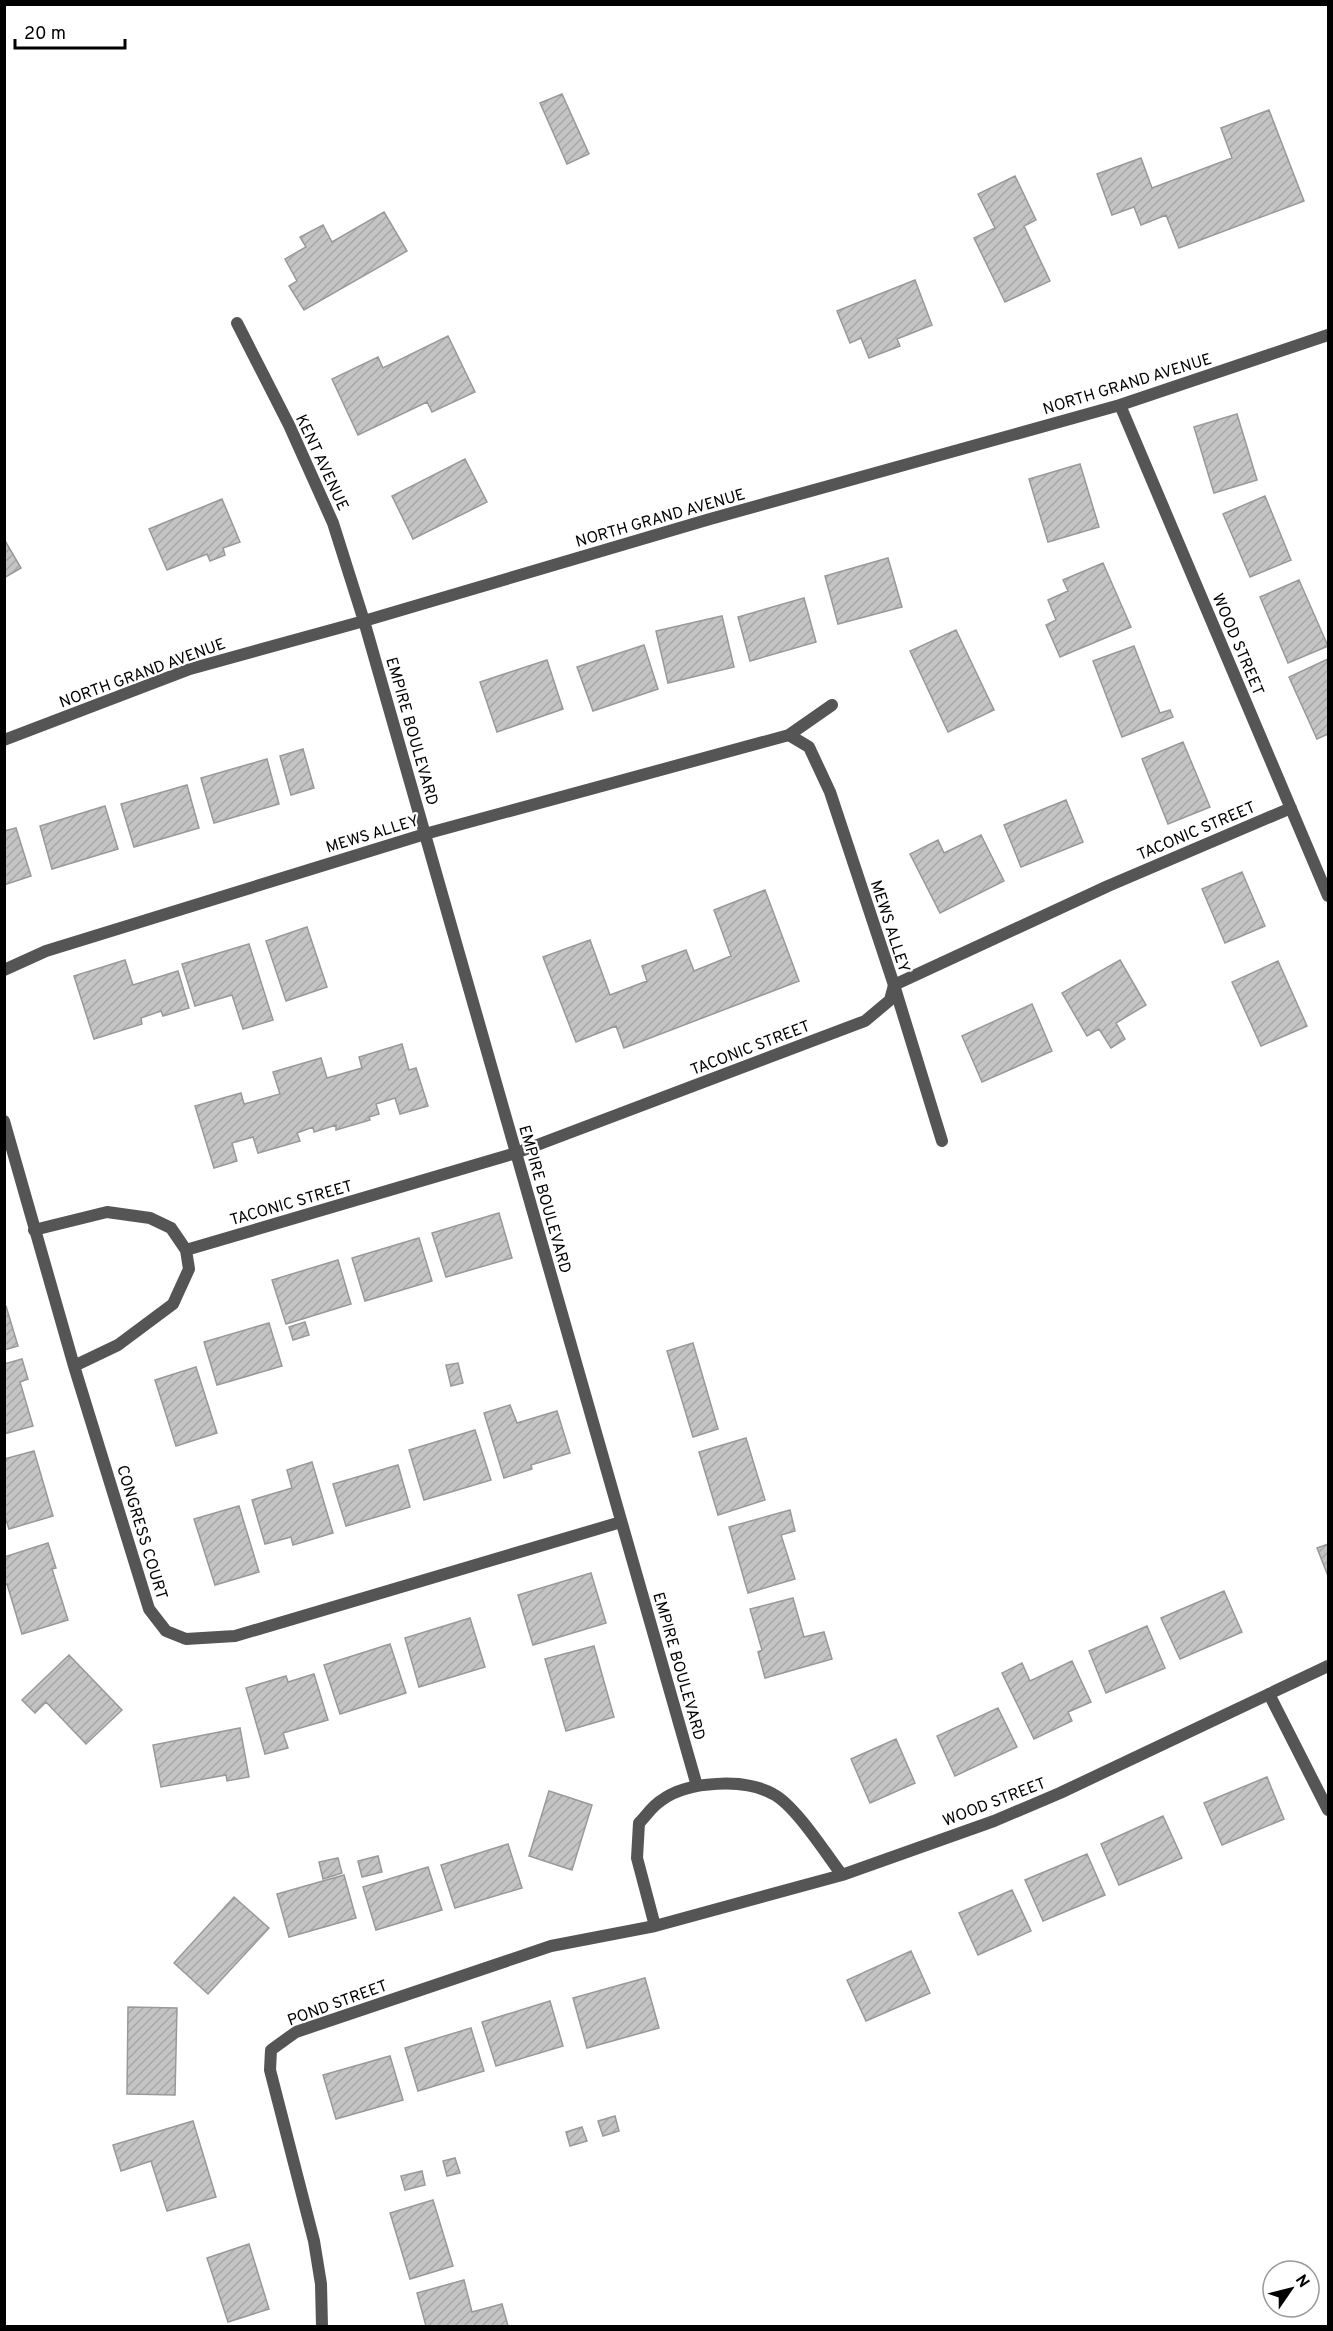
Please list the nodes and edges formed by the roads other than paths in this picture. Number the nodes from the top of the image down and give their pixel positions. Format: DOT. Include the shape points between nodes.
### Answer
graph roads {
  1 [pos="237,323"];
  2 [pos="1329,335"];
  3 [pos="1120,405"];
  4 [pos="364,621"];
  5 [pos="832,705"];
  6 [pos="789,735"];
  7 [pos="4,740"];
  8 [pos="1291,808"];
  9 [pos="425,834"];
  10 [pos="1329,896"];
  11 [pos="4,970"];
  12 [pos="894,985"];
  13 [pos="4,1121"];
  14 [pos="942,1141"];
  15 [pos="516,1153"];
  16 [pos="34,1230"];
  17 [pos="186,1251"];
  18 [pos="74,1366"];
  19 [pos="621,1522"];
  20 [pos="1329,1666"];
  21 [pos="1269,1694"];
  22 [pos="697,1786"];
  23 [pos="1329,1810"];
  24 [pos="842,1875"];
  25 [pos="655,1926"];
  26 [pos="322,2326"];
  1 -- 4 [label="street, KENT AVENUE" via="333,523"];
  2 -- 3 [label="street, NORTH GRAND AVENUE"];
  3 -- 4 [label="street, NORTH GRAND AVENUE" via="710,519"];
  3 -- 8 [label="street, WOOD STREET"];
  4 -- 7 [label="street, NORTH GRAND AVENUE" via="190,669"];
  4 -- 9 [label="street, EMPIRE BOULEVARD"];
  5 -- 6 [label="street, MEWS ALLEY"];
  6 -- 9 [label="street, MEWS ALLEY"];
  6 -- 12 [label="street, MEWS ALLEY" via="809,747 830,792"];
  8 -- 10 [label="street, WOOD STREET"];
  8 -- 12 [label="street, TACONIC STREET" via="1108,886"];
  9 -- 11 [label="street, MEWS ALLEY" via="46,951"];
  9 -- 15 [label="street, EMPIRE BOULEVARD"];
  12 -- 14 [label="street, MEWS ALLEY"];
  12 -- 15 [label="street, TACONIC STREET" via="890,1000 865,1021"];
  13 -- 16 [label="street, CONGRESS COURT"];
  15 -- 17 [label="street, TACONIC STREET"];
  15 -- 19 [label="street, EMPIRE BOULEVARD"];
  16 -- 17 [label="street" via="107,1212 150,1218 171,1228"];
  16 -- 18 [label="street, CONGRESS COURT"];
  17 -- 18 [label="street" via="189,1269 173,1304 118,1345"];
  18 -- 19 [label="street, CONGRESS COURT" via="149,1609 166,1631 186,1639 235,1636"];
  19 -- 22 [label="street, EMPIRE BOULEVARD"];
  20 -- 21 [label="street, WOOD STREET"];
  21 -- 23 [label="street"];
  21 -- 24 [label="street, WOOD STREET" via="994,1821"];
  22 -- 24 [label="street" via="740,1783 774,1794 794,1812"];
  22 -- 25 [label="street" via="662,1799 639,1823 637,1858"];
  24 -- 25 [label="street, WOOD STREET"];
  25 -- 26 [label="street, POND STREET" via="551,1946 296,2032 271,2050 270,2070 314,2241"];
}
